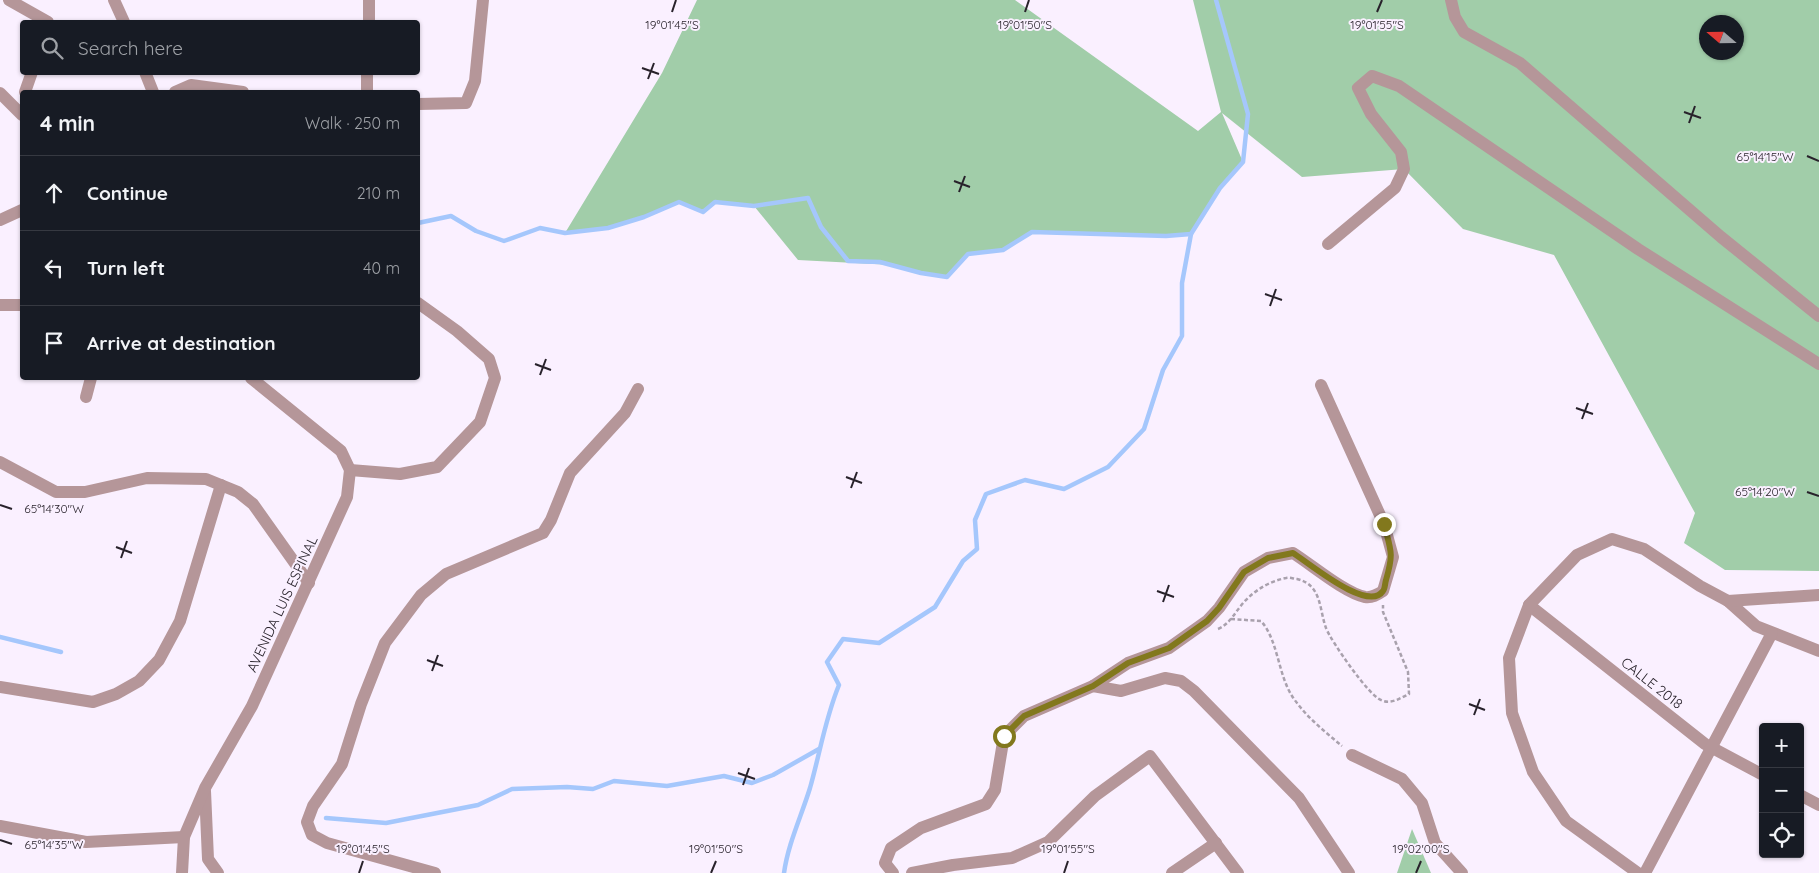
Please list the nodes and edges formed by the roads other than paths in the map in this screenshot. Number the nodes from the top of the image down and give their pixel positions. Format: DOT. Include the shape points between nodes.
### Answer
graph roads {
  1 [pos="9,0"];
  2 [pos="114,0"];
  3 [pos="369,0"];
  4 [pos="484,0"];
  5 [pos="1451,0"];
  6 [pos="44,20"];
  7 [pos="123,20"];
  8 [pos="369,20"];
  9 [pos="31,75"];
  10 [pos="145,75"];
  11 [pos="367,75"];
  12 [pos="26,90"];
  13 [pos="152,90"];
  14 [pos="180,90"];
  15 [pos="228,90"];
  16 [pos="367,90"];
  17 [pos="0,93"];
  18 [pos="420,104"];
  19 [pos="20,108"];
  20 [pos="20,211"];
  21 [pos="0,220"];
  22 [pos="1328,244"];
  23 [pos="20,304"];
  24 [pos="420,304"];
  25 [pos="0,305"];
  26 [pos="1819,316"];
  27 [pos="1819,364"];
  28 [pos="90,380"];
  29 [pos="254,380"];
  30 [pos="1321,385"];
  31 [pos="638,389"];
  32 [pos="86,396"];
  33 [pos="0,462"];
  34 [pos="350,470"];
  35 [pos="221,486"];
  36 [pos="309,583"];
  37 [pos="1819,595"];
  38 [pos="1728,601"];
  39 [pos="1529,605"];
  40 [pos="1772,633"];
  41 [pos="1819,651"];
  42 [pos="1093,686"];
  43 [pos="0,688"];
  44 [pos="1712,748"];
  45 [pos="1352,755"];
  46 [pos="1759,773"];
  47 [pos="205,788"];
  48 [pos="1804,797"];
  49 [pos="1819,805"];
  50 [pos="0,826"];
  51 [pos="184,836"];
  52 [pos="1216,843"];
  53 [pos="182,873"];
  54 [pos="218,873"];
  55 [pos="435,873"];
  56 [pos="892,873"];
  57 [pos="912,873"];
  58 [pos="1172,873"];
  59 [pos="1238,873"];
  60 [pos="1349,873"];
  61 [pos="1462,873"];
  62 [pos="1638,873"];
  63 [pos="1646,873"];
  1 -- 6 [label="street"];
  2 -- 7 [label="street"];
  3 -- 8 [label="street"];
  4 -- 18 [label="street" via="474,81 466,103"];
  5 -- 26 [label="street" via="1455,17 1464,32 1520,63 1721,237"];
  9 -- 12 [label="street"];
  10 -- 13 [label="street"];
  11 -- 16 [label="street"];
  14 -- 15 [label="street" via="191,85"];
  17 -- 19 [label="street"];
  20 -- 21 [label="street"];
  22 -- 27 [label="street" via="1395,188 1404,169 1401,152 1371,114 1358,88 1372,76 1399,86 1638,249"];
  23 -- 25 [label="street"];
  24 -- 34 [label="street" via="489,358 495,378 480,422 437,467 400,474"];
  28 -- 32 [label="street"];
  29 -- 34 [label="street" via="341,450"];
  30 -- 42 [label="street" via="1384,524 1393,557 1383,591 1366,598 1350,592 1293,553 1268,558 1244,572 1219,608 1194,630 1169,648 1128,663"];
  31 -- 55 [label="street" via="625,413 570,473 552,520 543,533 446,574 421,595 385,643 342,764 313,806 307,822 312,835 366,855"];
  33 -- 35 [label="street" via="56,492 85,492 147,478 206,479"];
  34 -- 36 [label="street, AVENIDA LUIS ESPINAL" via="347,497"];
  35 -- 36 [label="street" via="238,492 253,504"];
  35 -- 43 [label="street" via="180,621 159,660 139,681 93,702"];
  36 -- 47 [label="street, AVENIDA LUIS ESPINAL" via="252,706"];
  37 -- 38 [label="street"];
  38 -- 39 [label="street" via="1644,548 1612,539 1577,555"];
  38 -- 40 [label="street" via="1756,626"];
  39 -- 44 [label="street, CALLE 2018"];
  39 -- 62 [label="street" via="1509,658 1512,713 1533,772 1566,821"];
  40 -- 41 [label="street"];
  40 -- 44 [label="street"];
  42 -- 56 [label="street" via="1024,716 1004,736 995,790 986,804 921,828 891,848 885,863"];
  42 -- 60 [label="street" via="1121,691 1165,678 1181,681 1299,798"];
  44 -- 46 [label="street, CALLE 2018"];
  44 -- 63 [label="street"];
  45 -- 61 [label="street" via="1402,778 1422,803 1435,843"];
  47 -- 51 [label="street, AVENIDA LUIS ESPINAL"];
  47 -- 54 [label="street" via="208,859"];
  48 -- 49 [label="street"];
  50 -- 51 [label="street" via="86,842"];
  51 -- 53 [label="street, AVENIDA LUIS ESPINAL"];
  52 -- 57 [label="street" via="1150,756 1095,796 1048,842 1012,858"];
  52 -- 58 [label="street"];
  52 -- 59 [label="street"];
}
